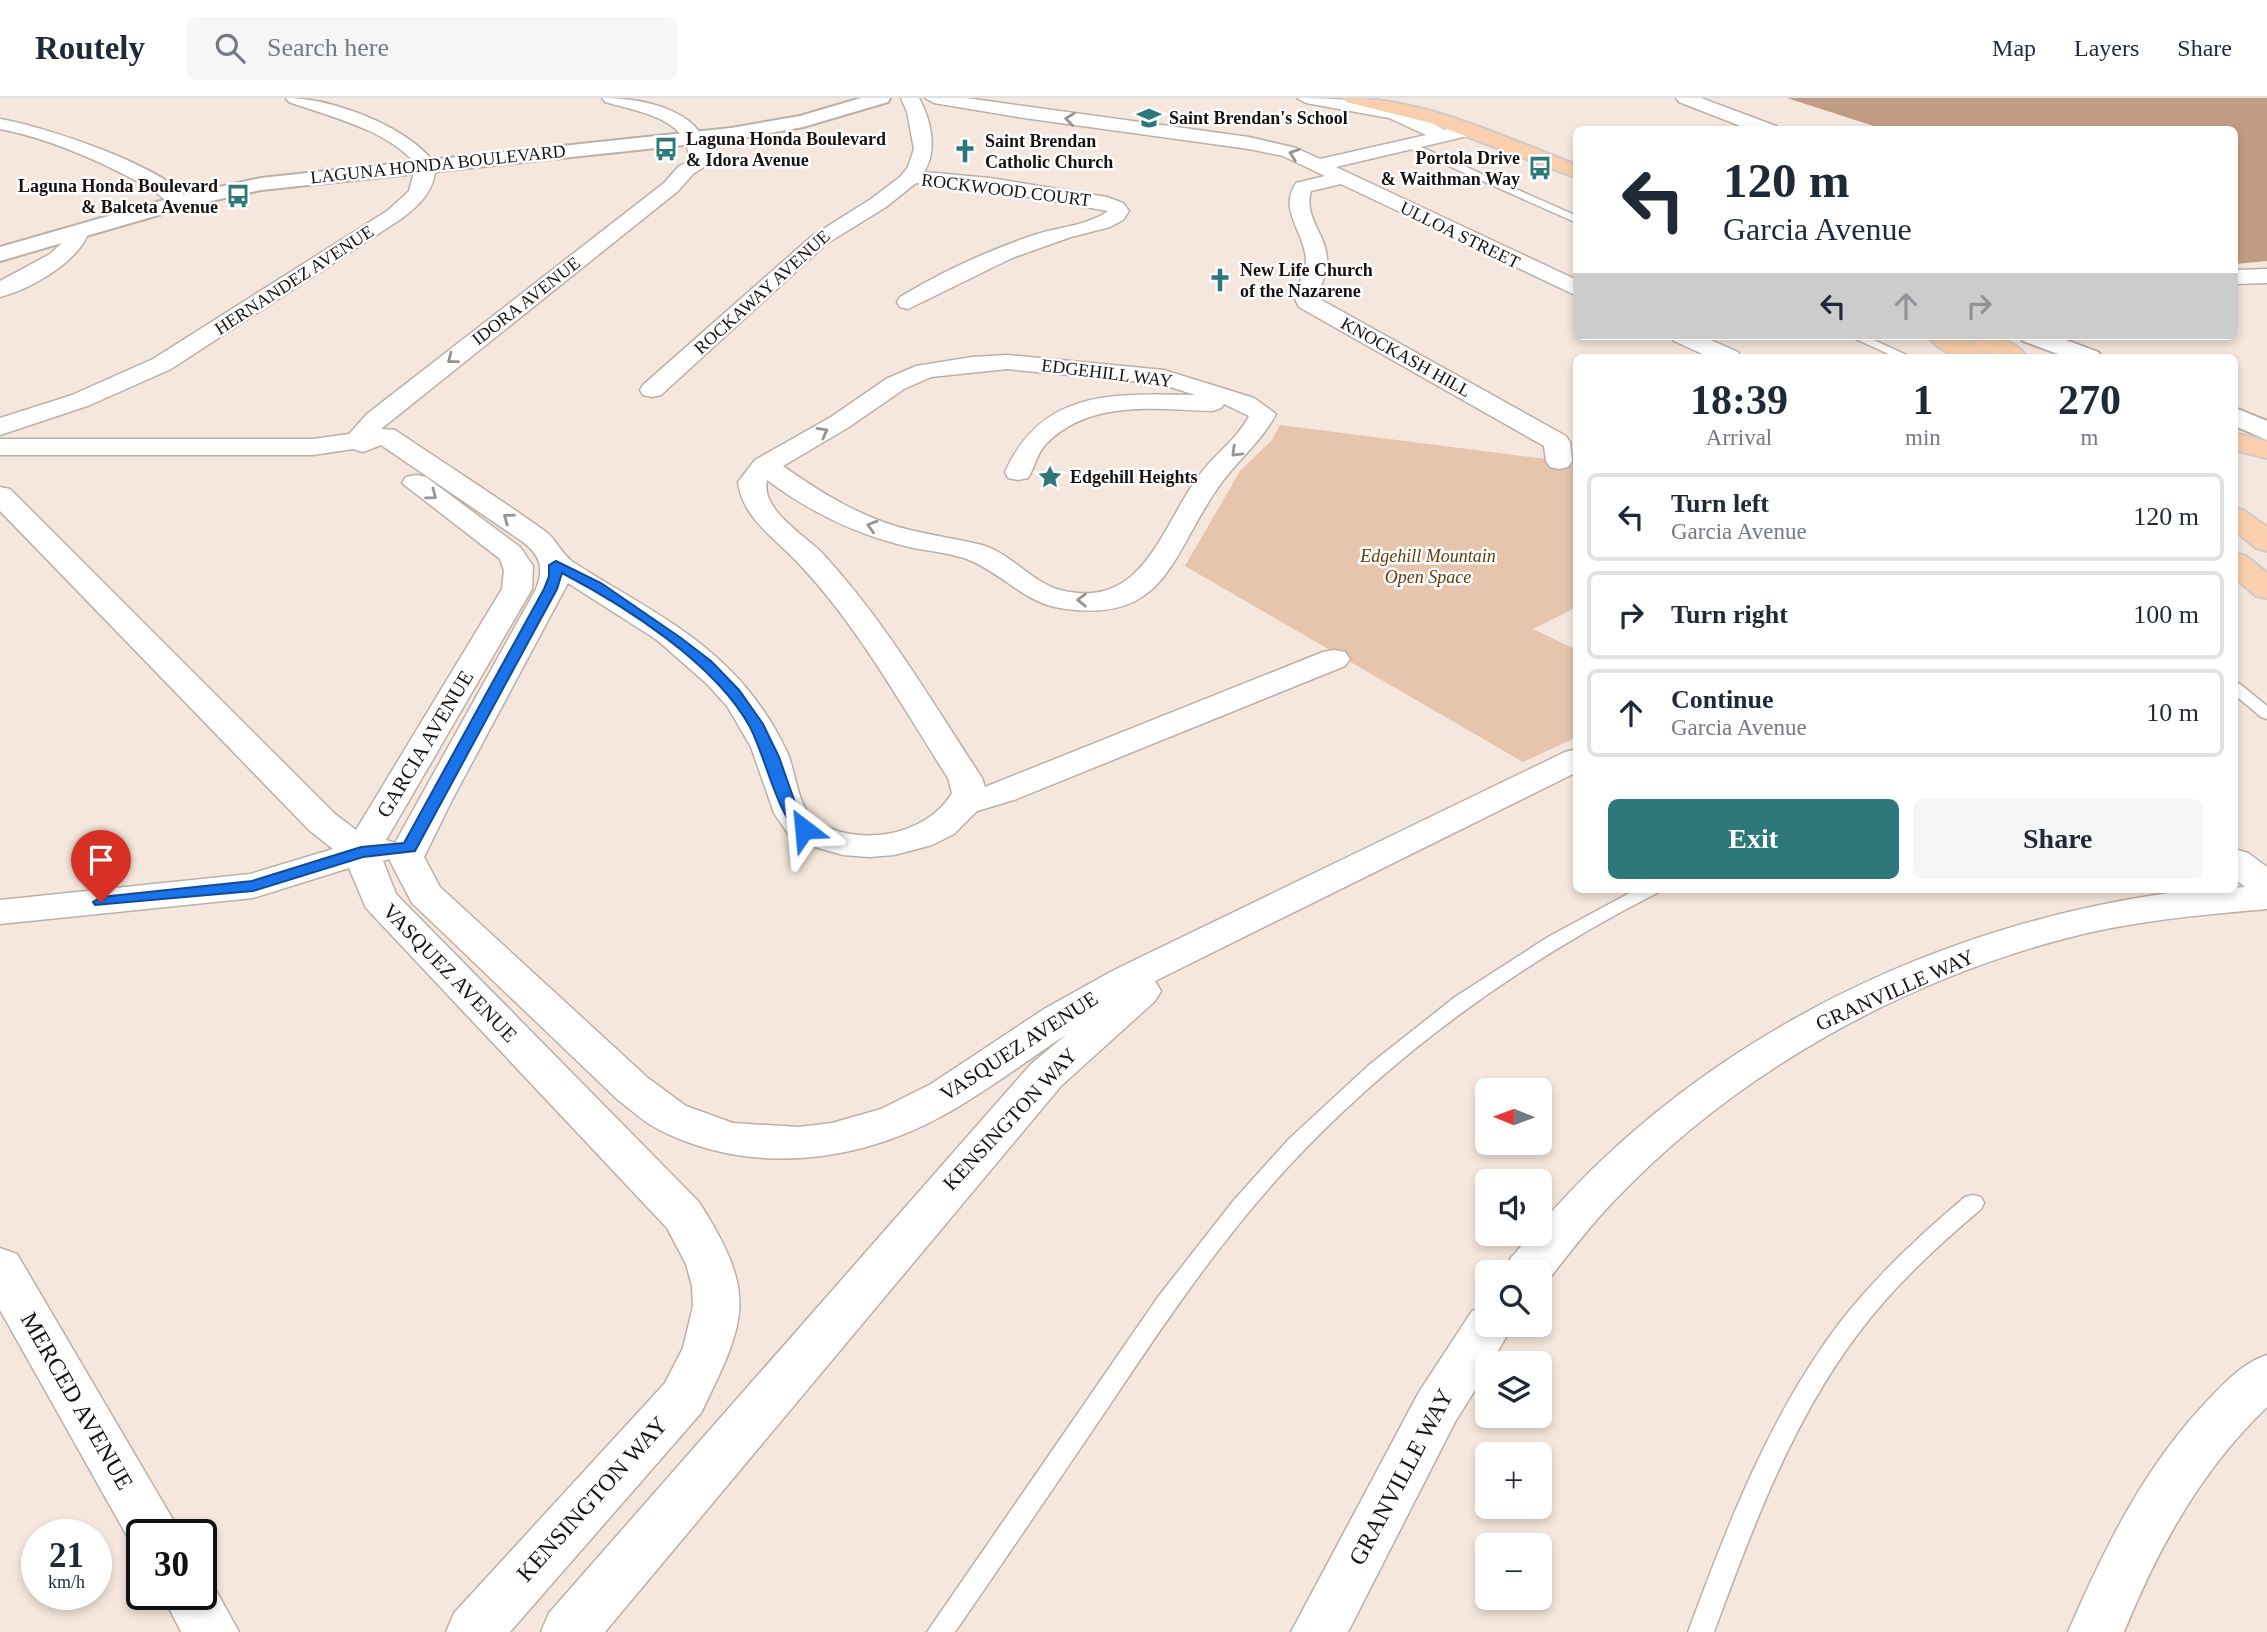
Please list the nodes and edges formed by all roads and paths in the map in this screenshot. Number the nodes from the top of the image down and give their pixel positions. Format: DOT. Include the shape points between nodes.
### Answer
graph roads {
  1 [pos="295,98"];
  2 [pos="611,98"];
  3 [pos="881,98"];
  4 [pos="909,98"];
  5 [pos="934,98"];
  6 [pos="1307,98"];
  7 [pos="1353,98"];
  8 [pos="1399,98"];
  9 [pos="1685,98"];
  10 [pos="0,124"];
  11 [pos="1758,126"];
  12 [pos="1469,130"];
  13 [pos="1441,137"];
  14 [pos="696,138"];
  15 [pos="1409,145"];
  16 [pos="1573,158"];
  17 [pos="426,165"];
  18 [pos="1320,166"];
  19 [pos="1573,170"];
  20 [pos="911,177"];
  21 [pos="1344,178"];
  22 [pos="180,201"];
  23 [pos="1573,218"];
  24 [pos="79,232"];
  25 [pos="0,254"];
  26 [pos="2267,276"];
  27 [pos="2238,277"];
  28 [pos="1573,287"];
  29 [pos="0,290"];
  30 [pos="908,302"];
  31 [pos="1691,340"];
  32 [pos="1864,340"];
  33 [pos="1947,340"];
  34 [pos="1986,340"];
  35 [pos="2043,340"];
  36 [pos="1722,354"];
  37 [pos="1898,354"];
  38 [pos="1970,354"];
  39 [pos="2009,354"];
  40 [pos="2081,354"];
  41 [pos="652,390"];
  42 [pos="1245,403"];
  43 [pos="2238,418"];
  44 [pos="0,428"];
  45 [pos="2267,432"];
  46 [pos="372,438"];
  47 [pos="2238,442"];
  48 [pos="0,447"];
  49 [pos="2267,450"];
  50 [pos="1559,461"];
  51 [pos="764,466"];
  52 [pos="1018,472"];
  53 [pos="0,495"];
  54 [pos="2238,519"];
  55 [pos="2267,542"];
  56 [pos="556,565"];
  57 [pos="2238,565"];
  58 [pos="2267,589"];
  59 [pos="1334,659"];
  60 [pos="2238,690"];
  61 [pos="2267,715"];
  62 [pos="1573,761"];
  63 [pos="966,803"];
  64 [pos="409,848"];
  65 [pos="361,852"];
  66 [pos="2238,863"];
  67 [pos="2267,885"];
  68 [pos="1644,893"];
  69 [pos="2267,897"];
  70 [pos="1282,904"];
  71 [pos="0,912"];
  72 [pos="1973,1203"];
  73 [pos="1537,1260"];
  74 [pos="0,1267"];
  75 [pos="716,1279"];
  76 [pos="1481,1337"];
  77 [pos="2267,1376"];
  78 [pos="146,1519"];
  79 [pos="199,1610"];
  80 [pos="211,1632"];
  81 [pos="474,1632"];
  82 [pos="569,1632"];
  83 [pos="940,1632"];
  84 [pos="1319,1632"];
  85 [pos="1701,1632"];
  86 [pos="2096,1632"];
  1 -- 17 [label="street" via="405,142"];
  2 -- 14 [label="street" via="668,117"];
  3 -- 14 [label="street, LAGUNA HONDA BOULEVARD" via="803,121"];
  4 -- 20 [label="street" via="924,154"];
  18 -- 5 [label="street, ULLOA STREET, one-way" via="1289,152 1249,143"];
  6 -- 13 [label="street" via="1422,124"];
  7 -- 12 [label="main road"];
  8 -- 16 [label="main road"];
  9 -- 11 [label="street"];
  10 -- 22 [label="street" via="74,144 167,188"];
  12 -- 13 [label="street"];
  12 -- 19 [label="main road"];
  13 -- 15 [label="street"];
  14 -- 17 [label="street, LAGUNA HONDA BOULEVARD"];
  14 -- 46 [label="street, IDORA AVENUE" via="701,153 697,165 703,170 692,189"];
  15 -- 18 [label="street"];
  15 -- 23 [label="lane"];
  17 -- 22 [label="street, LAGUNA HONDA BOULEVARD" via="272,181"];
  17 -- 44 [label="street, HERNANDEZ AVENUE" via="424,183 408,205 194,345 124,382"];
  18 -- 21 [label="street, ULLOA STREET"];
  20 -- 30 [label="street, ROCKWOOD COURT" via="1032,189 1107,203 1119,211 1109,220 989,260"];
  20 -- 41 [label="street, ROCKAWAY AVENUE" via="836,226"];
  21 -- 28 [label="street, ULLOA STREET"];
  21 -- 50 [label="street, KNOCKASH HILL" via="1300,191 1302,220 1316,255 1307,302 1557,442"];
  22 -- 24 [label="street, LAGUNA HONDA BOULEVARD"];
  24 -- 25 [label="street, LAGUNA HONDA BOULEVARD"];
  24 -- 29 [label="street" via="78,243 65,255"];
  26 -- 27 [label="street"];
  31 -- 36 [label="street"];
  32 -- 37 [label="lane"];
  33 -- 38 [label="main road"];
  34 -- 39 [label="main road"];
  35 -- 40 [label="street"];
  51 -- 42 [label="street, EDGEHILL WAY, one-way" via="841,422 895,384 925,372 972,364 1007,362 1164,377"];
  42 -- 51 [label="street, one-way" via="1263,414 1249,439 1212,475 1161,566 1131,592 1109,599 1061,599 1036,593 984,556 909,539 855,520 815,502"];
  42 -- 52 [label="street" via="1107,404 1076,413 1034,440"];
  43 -- 45 [label="street"];
  46 -- 48 [label="street" via="313,447"];
  56 -- 46 [label="street, one-way" via="541,542 478,497"];
  46 -- 65 [label="street, GARCIA AVENUE, one-way" via="510,554 519,564 521,576"];
  47 -- 49 [label="main road"];
  51 -- 63 [label="street" via="752,482 763,513 812,560 863,622 954,760 969,793"];
  53 -- 65 [label="street" via="322,822"];
  54 -- 55 [label="main road"];
  56 -- 63 [label="street" via="597,586 676,640 734,693 772,757 796,821 814,835 851,846 891,843 945,825"];
  56 -- 64 [label="street, GARCIA AVENUE" via="551,589"];
  57 -- 58 [label="main road"];
  59 -- 63 [label="street" via="1002,793"];
  60 -- 61 [label="lane"];
  62 -- 70 [label="street, KENSINGTON WAY"];
  64 -- 65 [label="street"];
  64 -- 70 [label="street, VASQUEZ AVENUE" via="406,857 425,894 633,1089 670,1116 713,1135 766,1144 816,1142 876,1128 924,1107 1097,996"];
  65 -- 71 [label="street" via="253,886"];
  65 -- 75 [label="street, VASQUEZ AVENUE" via="379,900 683,1215 703,1245"];
  66 -- 67 [label="street"];
  68 -- 83 [label="lane" via="1550,943 1423,1030 1296,1145 1182,1280"];
  69 -- 73 [label="street, GRANVILLE WAY" via="2163,906 2045,931 1929,971 1810,1027 1695,1103 1588,1199"];
  70 -- 82 [label="street, KENSINGTON WAY" via="1178,964 1046,1074"];
  72 -- 85 [label="lane" via="1915,1253 1834,1349 1762,1478"];
  74 -- 78 [label="street, MERCED AVENUE"];
  75 -- 81 [label="street, KENSINGTON WAY" via="716,1315 706,1354 683,1398"];
  76 -- 84 [label="street, GRANVILLE WAY" via="1437,1407"];
  77 -- 86 [label="street" via="2201,1441 2157,1502 2123,1565"];
  79 -- 80 [label="street"];
}
